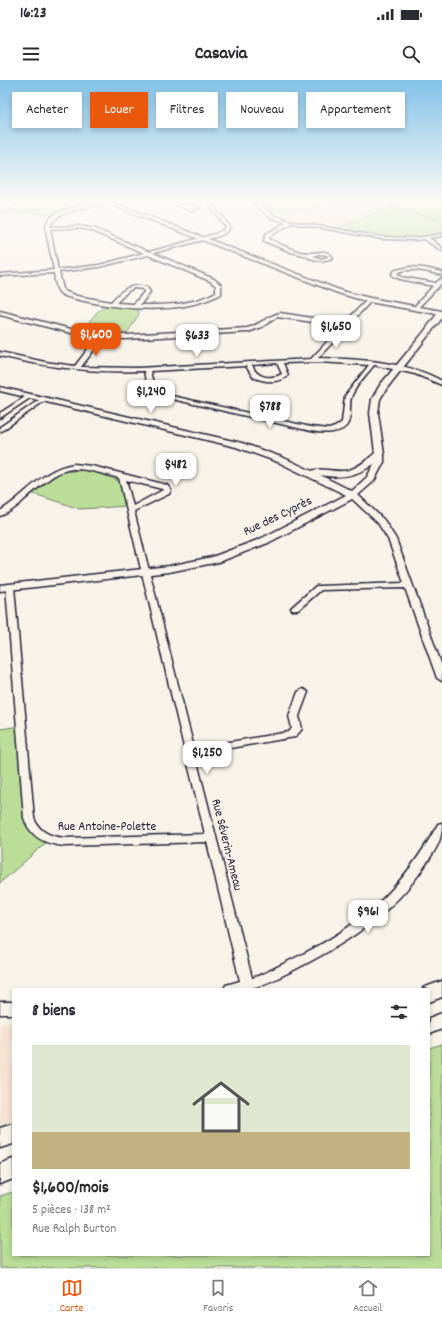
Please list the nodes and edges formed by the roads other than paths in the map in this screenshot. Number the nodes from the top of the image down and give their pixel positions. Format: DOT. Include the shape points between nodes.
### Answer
graph roads {
  1 [pos="53,255"];
  2 [pos="142,255"];
  3 [pos="151,255"];
  4 [pos="246,255"];
  5 [pos="56,271"];
  6 [pos="0,274"];
  7 [pos="442,274"];
  8 [pos="442,279"];
  9 [pos="437,285"];
  10 [pos="369,300"];
  11 [pos="112,305"];
  12 [pos="135,307"];
  13 [pos="416,308"];
  14 [pos="0,312"];
  15 [pos="442,312"];
  16 [pos="345,326"];
  17 [pos="101,336"];
  18 [pos="0,354"];
  19 [pos="313,360"];
  20 [pos="279,361"];
  21 [pos="248,363"];
  22 [pos="373,363"];
  23 [pos="77,368"];
  24 [pos="400,368"];
  25 [pos="147,370"];
  26 [pos="442,383"];
  27 [pos="0,389"];
  28 [pos="30,396"];
  29 [pos="44,399"];
  30 [pos="0,416"];
  31 [pos="0,430"];
  32 [pos="380,454"];
  33 [pos="294,466"];
  34 [pos="122,477"];
  35 [pos="353,495"];
  36 [pos="130,510"];
  37 [pos="0,514"];
  38 [pos="145,572"];
  39 [pos="409,586"];
  40 [pos="5,588"];
  41 [pos="295,608"];
  42 [pos="442,678"];
  43 [pos="303,692"];
  44 [pos="189,752"];
  45 [pos="442,827"];
  46 [pos="211,838"];
  47 [pos="247,984"];
  48 [pos="233,988"];
  49 [pos="442,989"];
  50 [pos="430,994"];
  51 [pos="0,1008"];
  52 [pos="12,1008"];
  53 [pos="442,1021"];
  54 [pos="430,1026"];
  55 [pos="12,1134"];
  56 [pos="0,1138"];
  57 [pos="12,1169"];
  58 [pos="0,1174"];
  1 -- 5 [label="street"];
  2 -- 5 [label="street" via="99,266"];
  3 -- 12 [label="street" via="215,282 220,292 195,303"];
  4 -- 10 [label="street"];
  5 -- 6 [label="street"];
  5 -- 11 [label="street" via="63,292"];
  7 -- 9 [label="street" via="408,269 394,273 394,276 400,278"];
  8 -- 9 [label="street"];
  9 -- 13 [label="street"];
  10 -- 13 [label="street"];
  10 -- 16 [label="street"];
  11 -- 12 [label="street"];
  11 -- 12 [label="street" via="126,288 145,288 147,292"];
  13 -- 15 [label="street"];
  14 -- 17 [label="street" via="62,329"];
  15 -- 24 [label="street, Rue des Cyprès"];
  16 -- 17 [label="street" via="280,314 260,326 244,330"];
  16 -- 19 [label="street"];
  17 -- 23 [label="street"];
  18 -- 23 [label="street" via="39,364"];
  19 -- 20 [label="street"];
  19 -- 22 [label="street"];
  20 -- 21 [label="street"];
  20 -- 21 [label="street" via="285,375 276,379 255,375"];
  21 -- 25 [label="street"];
  22 -- 24 [label="street"];
  22 -- 25 [label="street" via="348,396 345,423 338,428 327,430 158,394 149,386"];
  23 -- 25 [label="street"];
  24 -- 26 [label="street" via="426,375"];
  24 -- 32 [label="street, Rue des Cyprès" via="380,391 374,403"];
  27 -- 28 [label="street"];
  28 -- 29 [label="street"];
  28 -- 30 [label="street"];
  29 -- 31 [label="street"];
  29 -- 33 [label="street" via="223,441 266,454"];
  32 -- 33 [label="street" via="364,468 348,473 327,474"];
  32 -- 35 [label="street, Rue des Cyprès" via="373,476"];
  33 -- 35 [label="street"];
  34 -- 36 [label="street, Rue Séverin-Ameau"];
  34 -- 36 [label="street" via="167,489 166,492"];
  34 -- 37 [label="street" via="81,467 64,467"];
  35 -- 38 [label="street, Rue des Cyprès" via="264,541 230,555 198,564"];
  35 -- 39 [label="street" via="388,532"];
  36 -- 38 [label="street, Rue Séverin-Ameau"];
  38 -- 40 [label="street, Rue des Cyprès"];
  38 -- 44 [label="street, Rue Séverin-Ameau"];
  39 -- 41 [label="street" via="319,588"];
  39 -- 42 [label="street"];
  40 -- 46 [label="street, Rue Antoine-Polette" via="29,818 36,831 44,837 64,842"];
  43 -- 44 [label="street" via="294,716 297,729 292,735"];
  44 -- 46 [label="street, Rue Séverin-Ameau"];
  45 -- 47 [label="street" via="427,855 411,877 392,900 374,915 312,956 264,979"];
  46 -- 47 [label="street, Rue Séverin-Ameau"];
  47 -- 48 [label="street"];
  49 -- 50 [label="main road"];
  51 -- 52 [label="street"];
  53 -- 54 [label="main road"];
  55 -- 56 [label="main road"];
  57 -- 58 [label="main road"];
}
